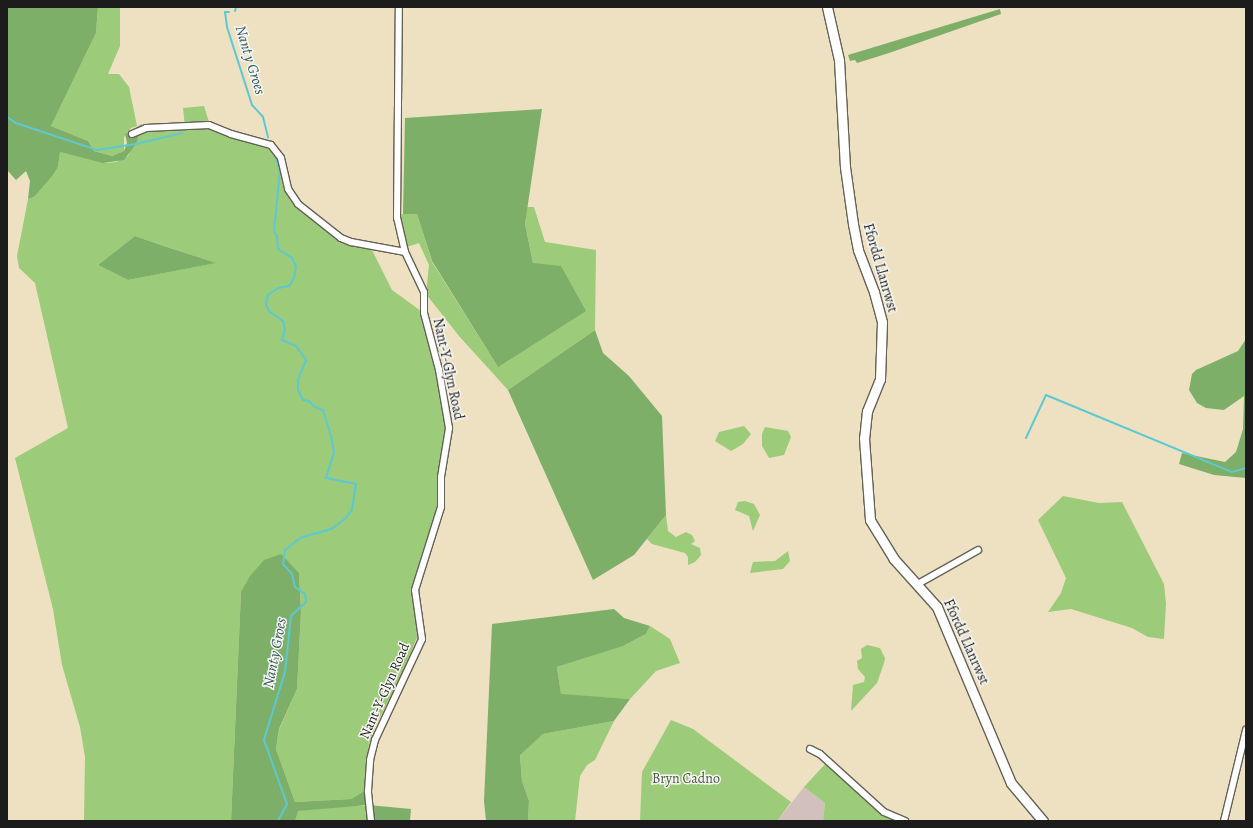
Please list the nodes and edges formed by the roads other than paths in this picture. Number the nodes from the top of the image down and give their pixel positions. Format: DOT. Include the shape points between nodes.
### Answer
graph roads {
  1 [pos="399,7"];
  2 [pos="826,7"];
  3 [pos="132,134"];
  4 [pos="405,252"];
  5 [pos="978,550"];
  6 [pos="918,584"];
  7 [pos="1246,730"];
  8 [pos="810,749"];
  9 [pos="371,821"];
  10 [pos="905,821"];
  11 [pos="1043,821"];
  12 [pos="1224,821"];
  1 -- 4 [label="street, Nant-Y-Glyn Road" via="397,218"];
  2 -- 6 [label="main road, Ffordd Llanrwst" via="839,60 845,167 853,224 858,250 882,322 880,379 865,426 867,504 875,531 894,559"];
  3 -- 4 [label="street" via="141,129 210,125 231,134 271,145 281,158 288,189 298,204 341,238"];
  4 -- 9 [label="street, Nant-Y-Glyn Road" via="424,292 424,313 439,370 449,428 441,477 441,507 415,590 422,639 374,740 368,791"];
  5 -- 6 [label="street"];
  6 -- 11 [label="main road, Ffordd Llanrwst" via="937,607 1011,783"];
  7 -- 12 [label="street"];
  8 -- 10 [label="street" via="820,754 884,812"];
}
